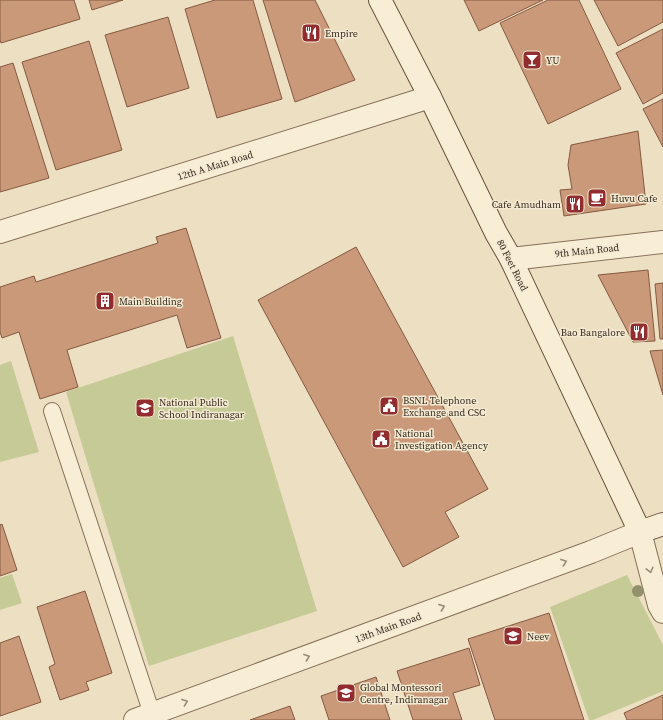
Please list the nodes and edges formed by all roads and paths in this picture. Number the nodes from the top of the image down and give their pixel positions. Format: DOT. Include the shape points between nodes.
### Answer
graph roads {
  1 [pos="380,0"];
  2 [pos="430,97"];
  3 [pos="0,232"];
  4 [pos="663,242"];
  5 [pos="511,259"];
  6 [pos="52,411"];
  7 [pos="663,524"];
  8 [pos="640,532"];
  9 [pos="663,556"];
  10 [pos="663,612"];
  11 [pos="143,717"];
  1 -- 2 [label="street, 80 Feet Road"];
  2 -- 3 [label="street, 12th A Main Road"];
  2 -- 5 [label="street, 80 Feet Road"];
  4 -- 5 [label="street, 9th Main Road"];
  5 -- 8 [label="street, 80 Feet Road"];
  6 -- 11 [label="lane"];
  7 -- 8 [label="street, 13th Main Road"];
  8 -- 9 [label="street, 80 Feet Road"];
  8 -- 10 [label="street, 80 Feet Road, one-way"];
  11 -- 8 [label="street, 13th Main Road, one-way"];
}
